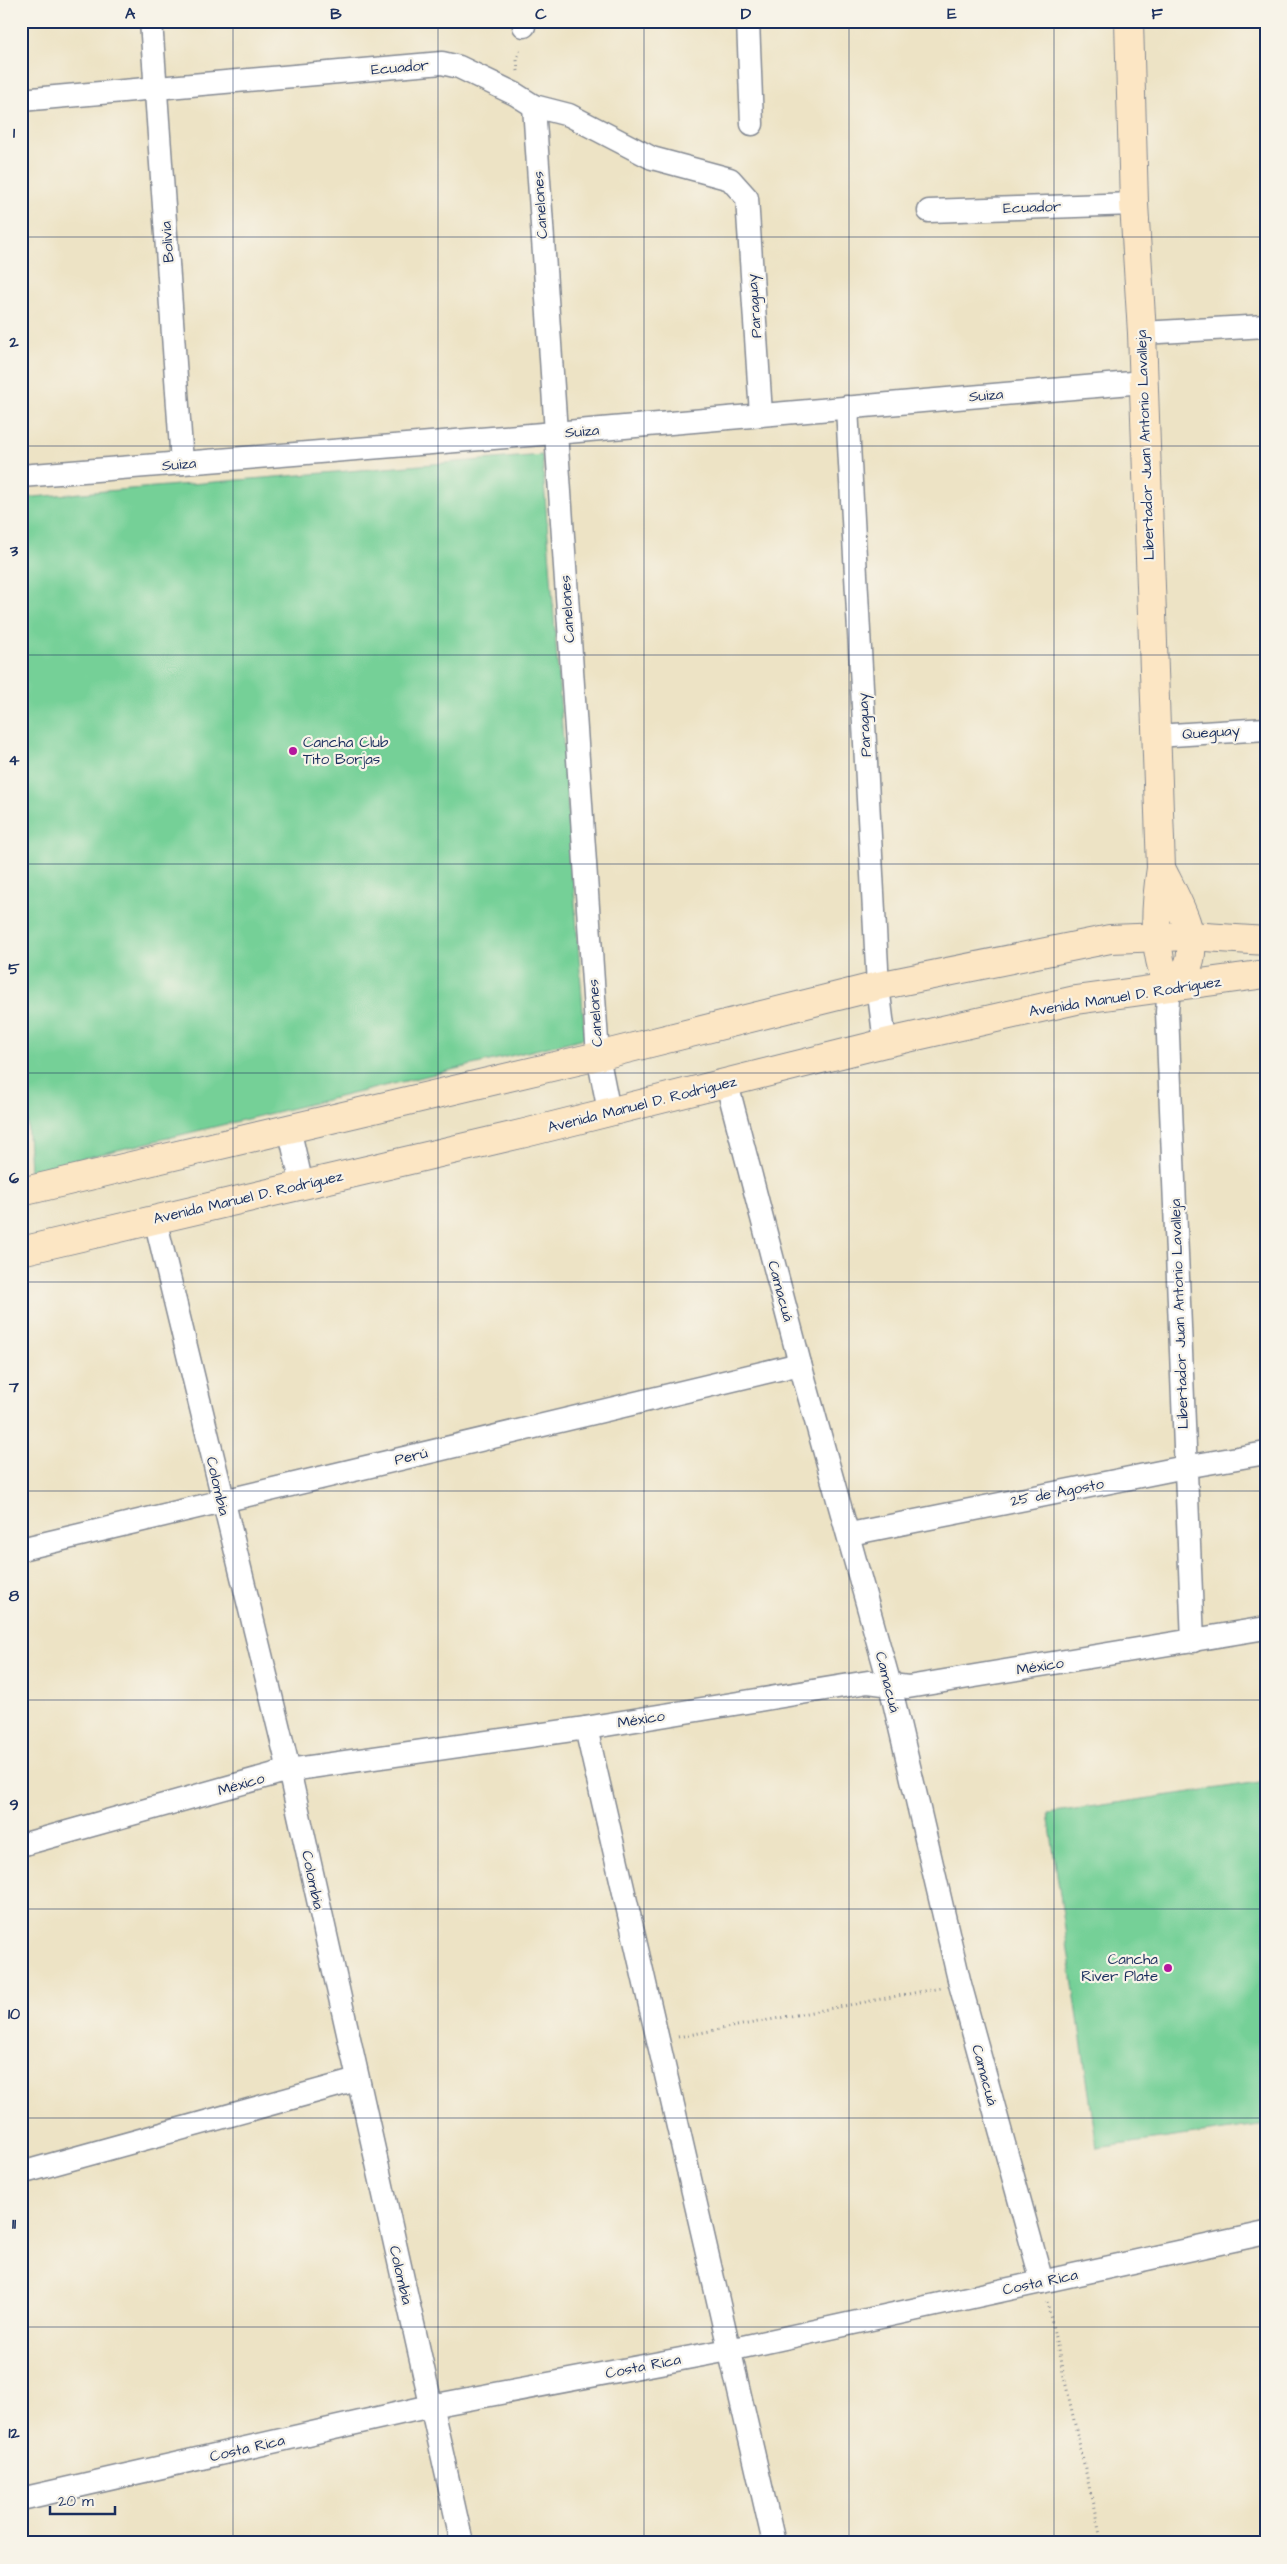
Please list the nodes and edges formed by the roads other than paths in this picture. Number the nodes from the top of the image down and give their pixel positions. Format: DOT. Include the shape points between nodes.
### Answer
graph roads {
  1 [pos="152,21"];
  2 [pos="748,21"];
  3 [pos="1129,21"];
  4 [pos="156,87"];
  5 [pos="21,100"];
  6 [pos="534,106"];
  7 [pos="752,124"];
  8 [pos="747,198"];
  9 [pos="1134,204"];
  10 [pos="929,211"];
  11 [pos="1266,326"];
  12 [pos="1142,334"];
  13 [pos="1143,382"];
  14 [pos="847,407"];
  15 [pos="762,414"];
  16 [pos="554,433"];
  17 [pos="182,463"];
  18 [pos="21,476"];
  19 [pos="1266,729"];
  20 [pos="1156,736"];
  21 [pos="1161,868"];
  22 [pos="1157,936"];
  23 [pos="1190,936"];
  24 [pos="1266,941"];
  25 [pos="1266,974"];
  26 [pos="878,986"];
  27 [pos="1169,987"];
  28 [pos="885,1044"];
  29 [pos="598,1056"];
  30 [pos="727,1084"];
  31 [pos="609,1111"];
  32 [pos="289,1128"];
  33 [pos="302,1185"];
  34 [pos="21,1192"];
  35 [pos="156,1219"];
  36 [pos="21,1250"];
  37 [pos="800,1364"];
  38 [pos="1266,1453"];
  39 [pos="1185,1467"];
  40 [pos="222,1500"];
  41 [pos="850,1534"];
  42 [pos="21,1549"];
  43 [pos="1266,1628"];
  44 [pos="1193,1641"];
  45 [pos="890,1685"];
  46 [pos="586,1728"];
  47 [pos="289,1770"];
  48 [pos="21,1845"];
  49 [pos="357,2080"];
  50 [pos="21,2173"];
  51 [pos="1266,2233"];
  52 [pos="1042,2282"];
  53 [pos="729,2350"];
  54 [pos="431,2406"];
  55 [pos="21,2499"];
  56 [pos="462,2543"];
  57 [pos="774,2543"];
  1 -- 4 [label="street, Bolivia"];
  2 -- 7 [label="street"];
  3 -- 9 [label="street, Libertador Juan Antonio Lavalleja"];
  4 -- 5 [label="street, Ecuador"];
  4 -- 6 [label="street, Ecuador" via="442,63 459,67"];
  4 -- 17 [label="street, Bolivia"];
  6 -- 8 [label="street, Ecuador" via="570,115 652,158 730,179"];
  6 -- 16 [label="street, Canelones"];
  8 -- 15 [label="street, Paraguay"];
  9 -- 10 [label="street, Ecuador"];
  9 -- 12 [label="street, Libertador Juan Antonio Lavalleja"];
  11 -- 12 [label="street"];
  12 -- 13 [label="street, Libertador Juan Antonio Lavalleja"];
  13 -- 14 [label="street, Suiza"];
  13 -- 20 [label="street, Libertador Juan Antonio Lavalleja"];
  14 -- 15 [label="street, Suiza"];
  14 -- 26 [label="street, Paraguay"];
  15 -- 16 [label="street, Suiza"];
  16 -- 17 [label="street, Suiza"];
  16 -- 29 [label="street, Canelones"];
  17 -- 18 [label="street, Suiza"];
  19 -- 20 [label="street, Queguay"];
  20 -- 21 [label="street, Libertador Juan Antonio Lavalleja"];
  21 -- 22 [label="street, Libertador Juan Antonio Lavalleja" via="1156,897"];
  21 -- 23 [label="street, Libertador Juan Antonio Lavalleja"];
  22 -- 23 [label="street"];
  22 -- 26 [label="street" via="1110,939"];
  22 -- 27 [label="street, Libertador Juan Antonio Lavalleja" via="1163,973"];
  23 -- 24 [label="street"];
  23 -- 27 [label="street, Libertador Juan Antonio Lavalleja" via="1190,962"];
  25 -- 27 [label="street, Avenida Manuel D. Rodríguez"];
  26 -- 28 [label="street, Paraguay"];
  26 -- 29 [label="street"];
  27 -- 28 [label="street, Avenida Manuel D. Rodríguez" via="1076,1000"];
  27 -- 39 [label="street, Libertador Juan Antonio Lavalleja" via="1167,1012"];
  28 -- 30 [label="street, Avenida Manuel D. Rodríguez"];
  29 -- 31 [label="street, Canelones"];
  29 -- 32 [label="street"];
  30 -- 31 [label="street, Avenida Manuel D. Rodríguez"];
  30 -- 37 [label="street, Camacuá"];
  31 -- 33 [label="street, Avenida Manuel D. Rodríguez"];
  32 -- 33 [label="street"];
  32 -- 34 [label="street"];
  33 -- 35 [label="street, Avenida Manuel D. Rodríguez"];
  35 -- 36 [label="street, Avenida Manuel D. Rodríguez"];
  35 -- 40 [label="street, Colombia"];
  37 -- 40 [label="street, Perú"];
  37 -- 41 [label="street, Camacuá"];
  38 -- 39 [label="street, 25 de Agosto"];
  39 -- 41 [label="street, 25 de Agosto"];
  39 -- 44 [label="street, Libertador Juan Antonio Lavalleja"];
  40 -- 42 [label="street, Perú"];
  40 -- 47 [label="street, Colombia"];
  41 -- 45 [label="street, Camacuá"];
  43 -- 44 [label="street, México"];
  44 -- 45 [label="street, México" via="908,1687"];
  45 -- 46 [label="street, México" via="868,1682"];
  45 -- 52 [label="street, Camacuá" via="960,1984"];
  46 -- 47 [label="street, México"];
  46 -- 53 [label="street"];
  47 -- 48 [label="street, México"];
  47 -- 49 [label="street, Colombia"];
  49 -- 50 [label="street"];
  49 -- 54 [label="street, Colombia"];
  51 -- 52 [label="street, Costa Rica"];
  52 -- 53 [label="street, Costa Rica"];
  53 -- 54 [label="street, Costa Rica"];
  53 -- 57 [label="street"];
  54 -- 55 [label="street, Costa Rica"];
  54 -- 56 [label="street, Colombia"];
}
